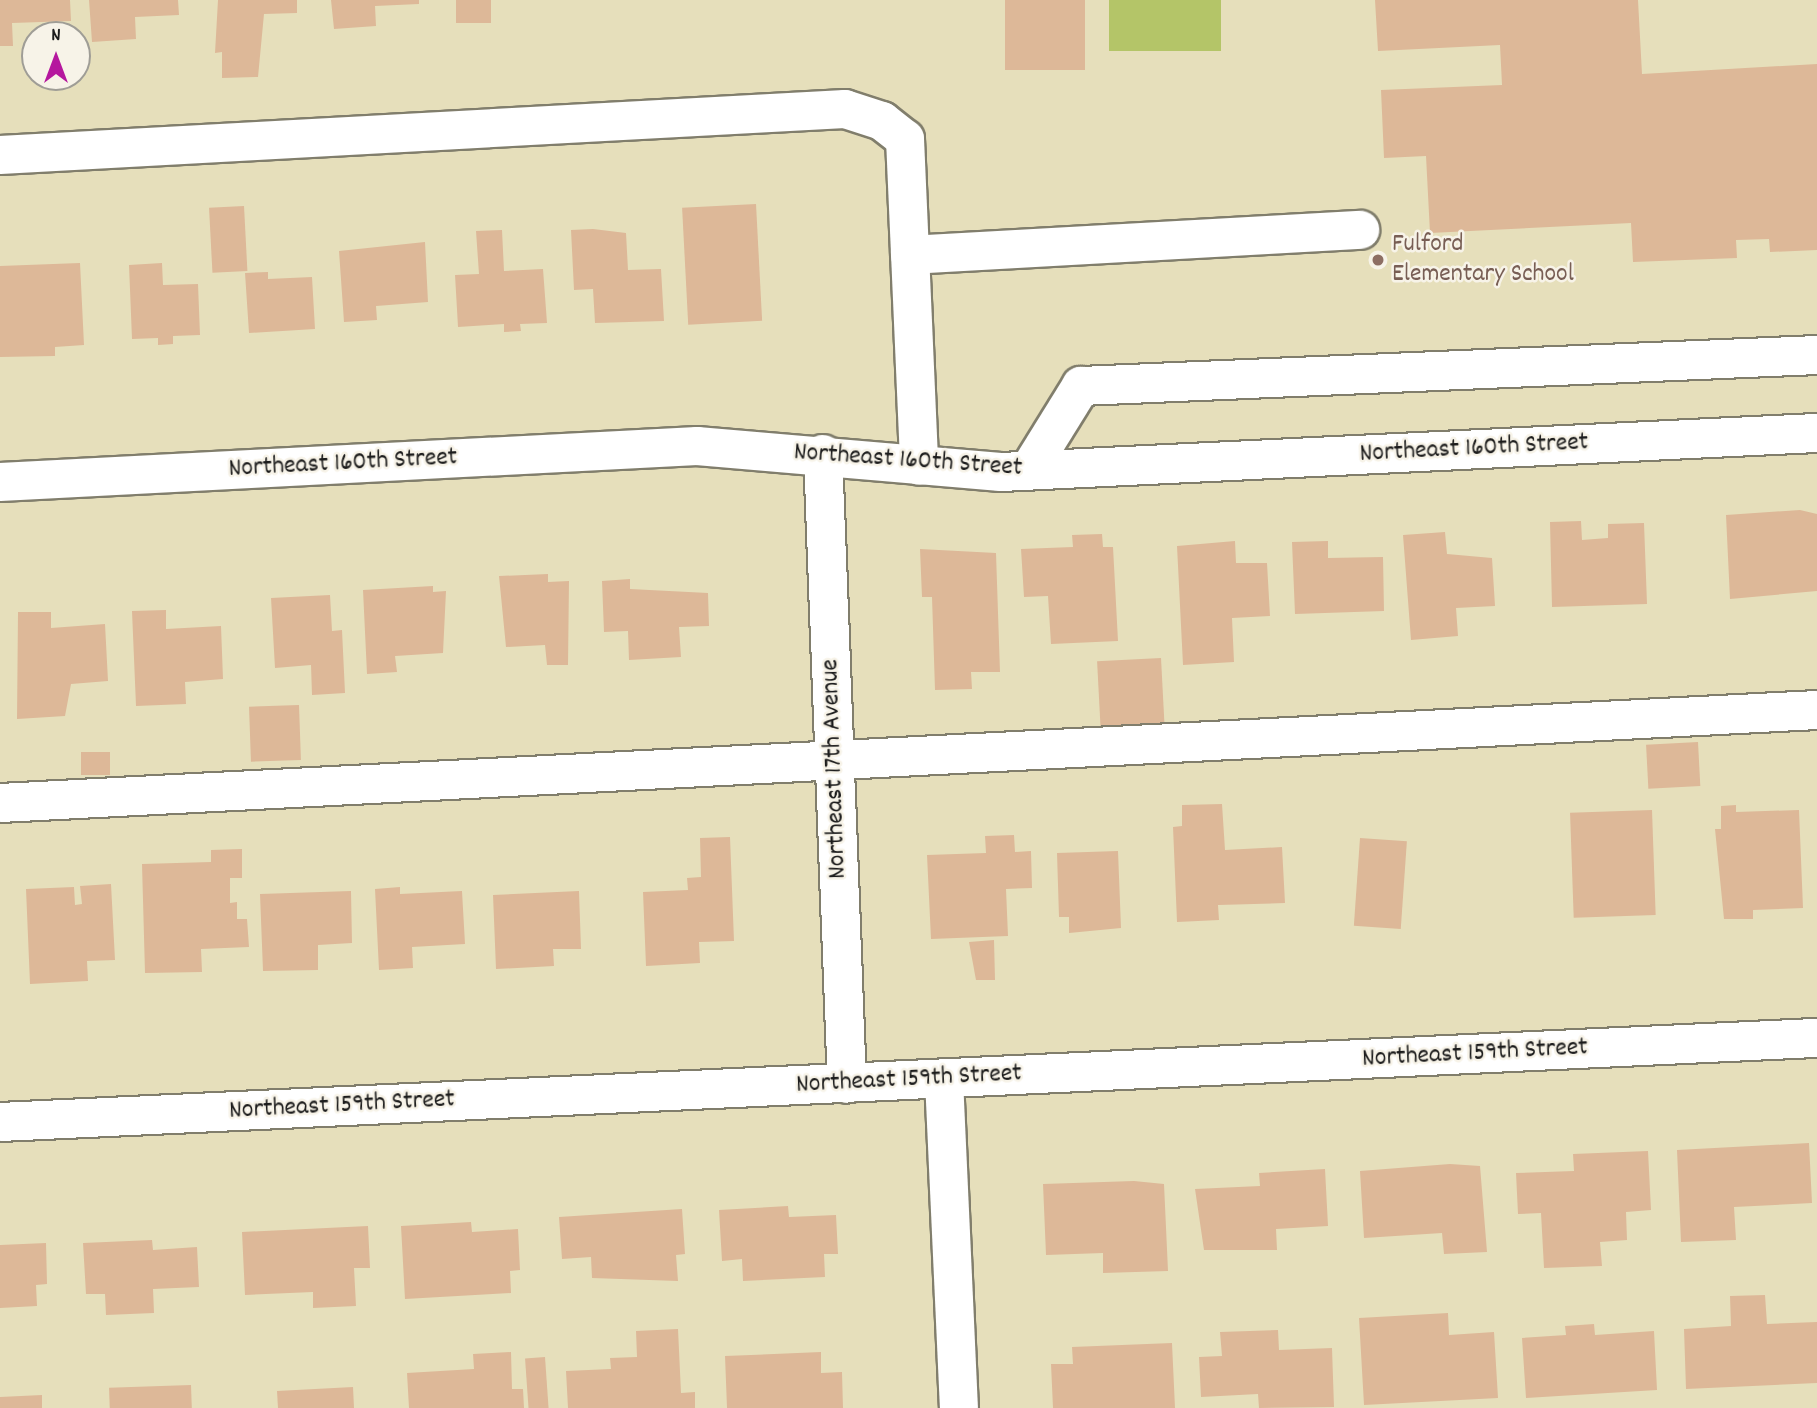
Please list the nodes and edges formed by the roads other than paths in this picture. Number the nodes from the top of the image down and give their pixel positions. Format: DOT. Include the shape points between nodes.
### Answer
graph roads {
  1 [pos="0,155"];
  2 [pos="1360,230"];
  3 [pos="910,255"];
  4 [pos="1817,355"];
  5 [pos="1817,433"];
  6 [pos="823,454"];
  7 [pos="919,466"];
  8 [pos="1029,470"];
  9 [pos="0,482"];
  10 [pos="1817,710"];
  11 [pos="835,760"];
  12 [pos="0,803"];
  13 [pos="1817,1038"];
  14 [pos="944,1079"];
  15 [pos="847,1084"];
  16 [pos="0,1122"];
  17 [pos="958,1408"];
  1 -- 3 [label="street" via="845,109 883,121 905,139"];
  2 -- 3 [label="street"];
  3 -- 7 [label="street"];
  4 -- 8 [label="street" via="1081,386"];
  5 -- 8 [label="street, Northeast 160th Street"];
  6 -- 7 [label="street, Northeast 160th Street"];
  6 -- 9 [label="street, Northeast 160th Street" via="696,446"];
  6 -- 11 [label="street, Northeast 17th Avenue"];
  7 -- 8 [label="street, Northeast 160th Street"];
  10 -- 11 [label="street"];
  11 -- 12 [label="street"];
  11 -- 15 [label="street, Northeast 17th Avenue"];
  13 -- 14 [label="street, Northeast 159th Street"];
  14 -- 15 [label="street, Northeast 159th Street"];
  14 -- 17 [label="street"];
  15 -- 16 [label="street, Northeast 159th Street"];
}
